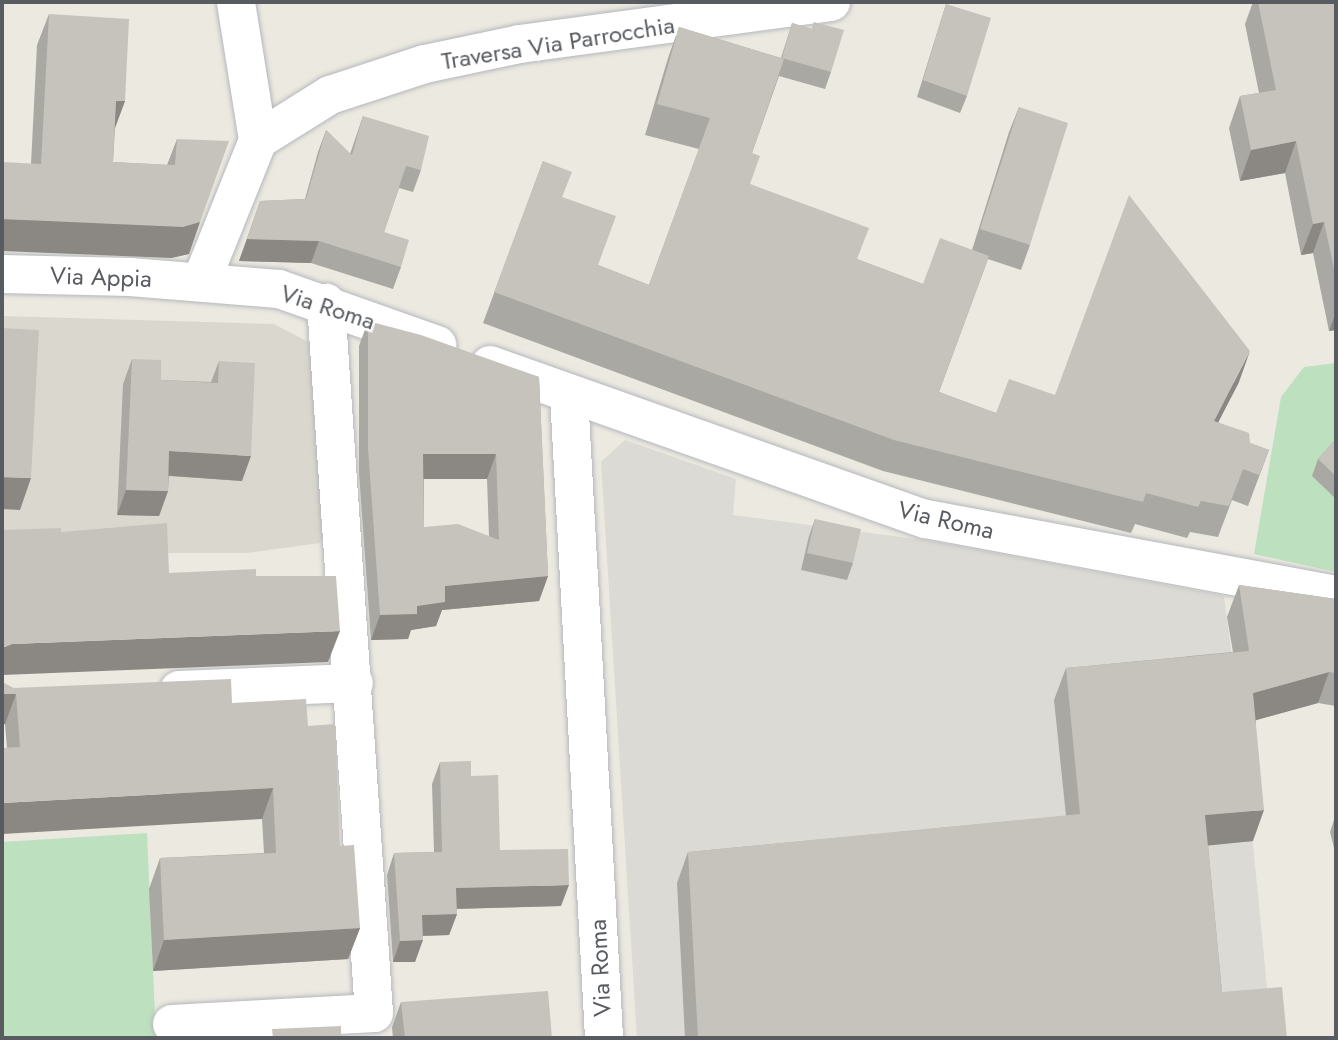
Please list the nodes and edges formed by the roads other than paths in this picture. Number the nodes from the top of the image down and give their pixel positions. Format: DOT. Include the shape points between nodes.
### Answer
graph roads {
  1 [pos="236,2"];
  2 [pos="831,2"];
  3 [pos="258,140"];
  4 [pos="2,274"];
  5 [pos="201,282"];
  6 [pos="326,303"];
  7 [pos="569,395"];
  8 [pos="1336,595"];
  9 [pos="354,683"];
  10 [pos="137,692"];
  11 [pos="172,1024"];
  12 [pos="604,1038"];
  1 -- 3 [label="street"];
  2 -- 3 [label="street, Traversa Via Parrocchia" via="520,44 425,64 330,95"];
  3 -- 5 [label="street"];
  4 -- 5 [label="street, Via Appia"];
  5 -- 6 [label="street, Via Roma" via="279,289"];
  6 -- 7 [label="street, Via Roma"];
  6 -- 9 [label="street"];
  7 -- 8 [label="street, Via Roma" via="926,519"];
  7 -- 12 [label="street, Via Roma"];
  9 -- 10 [label="street"];
  9 -- 11 [label="street" via="374,1013"];
}
